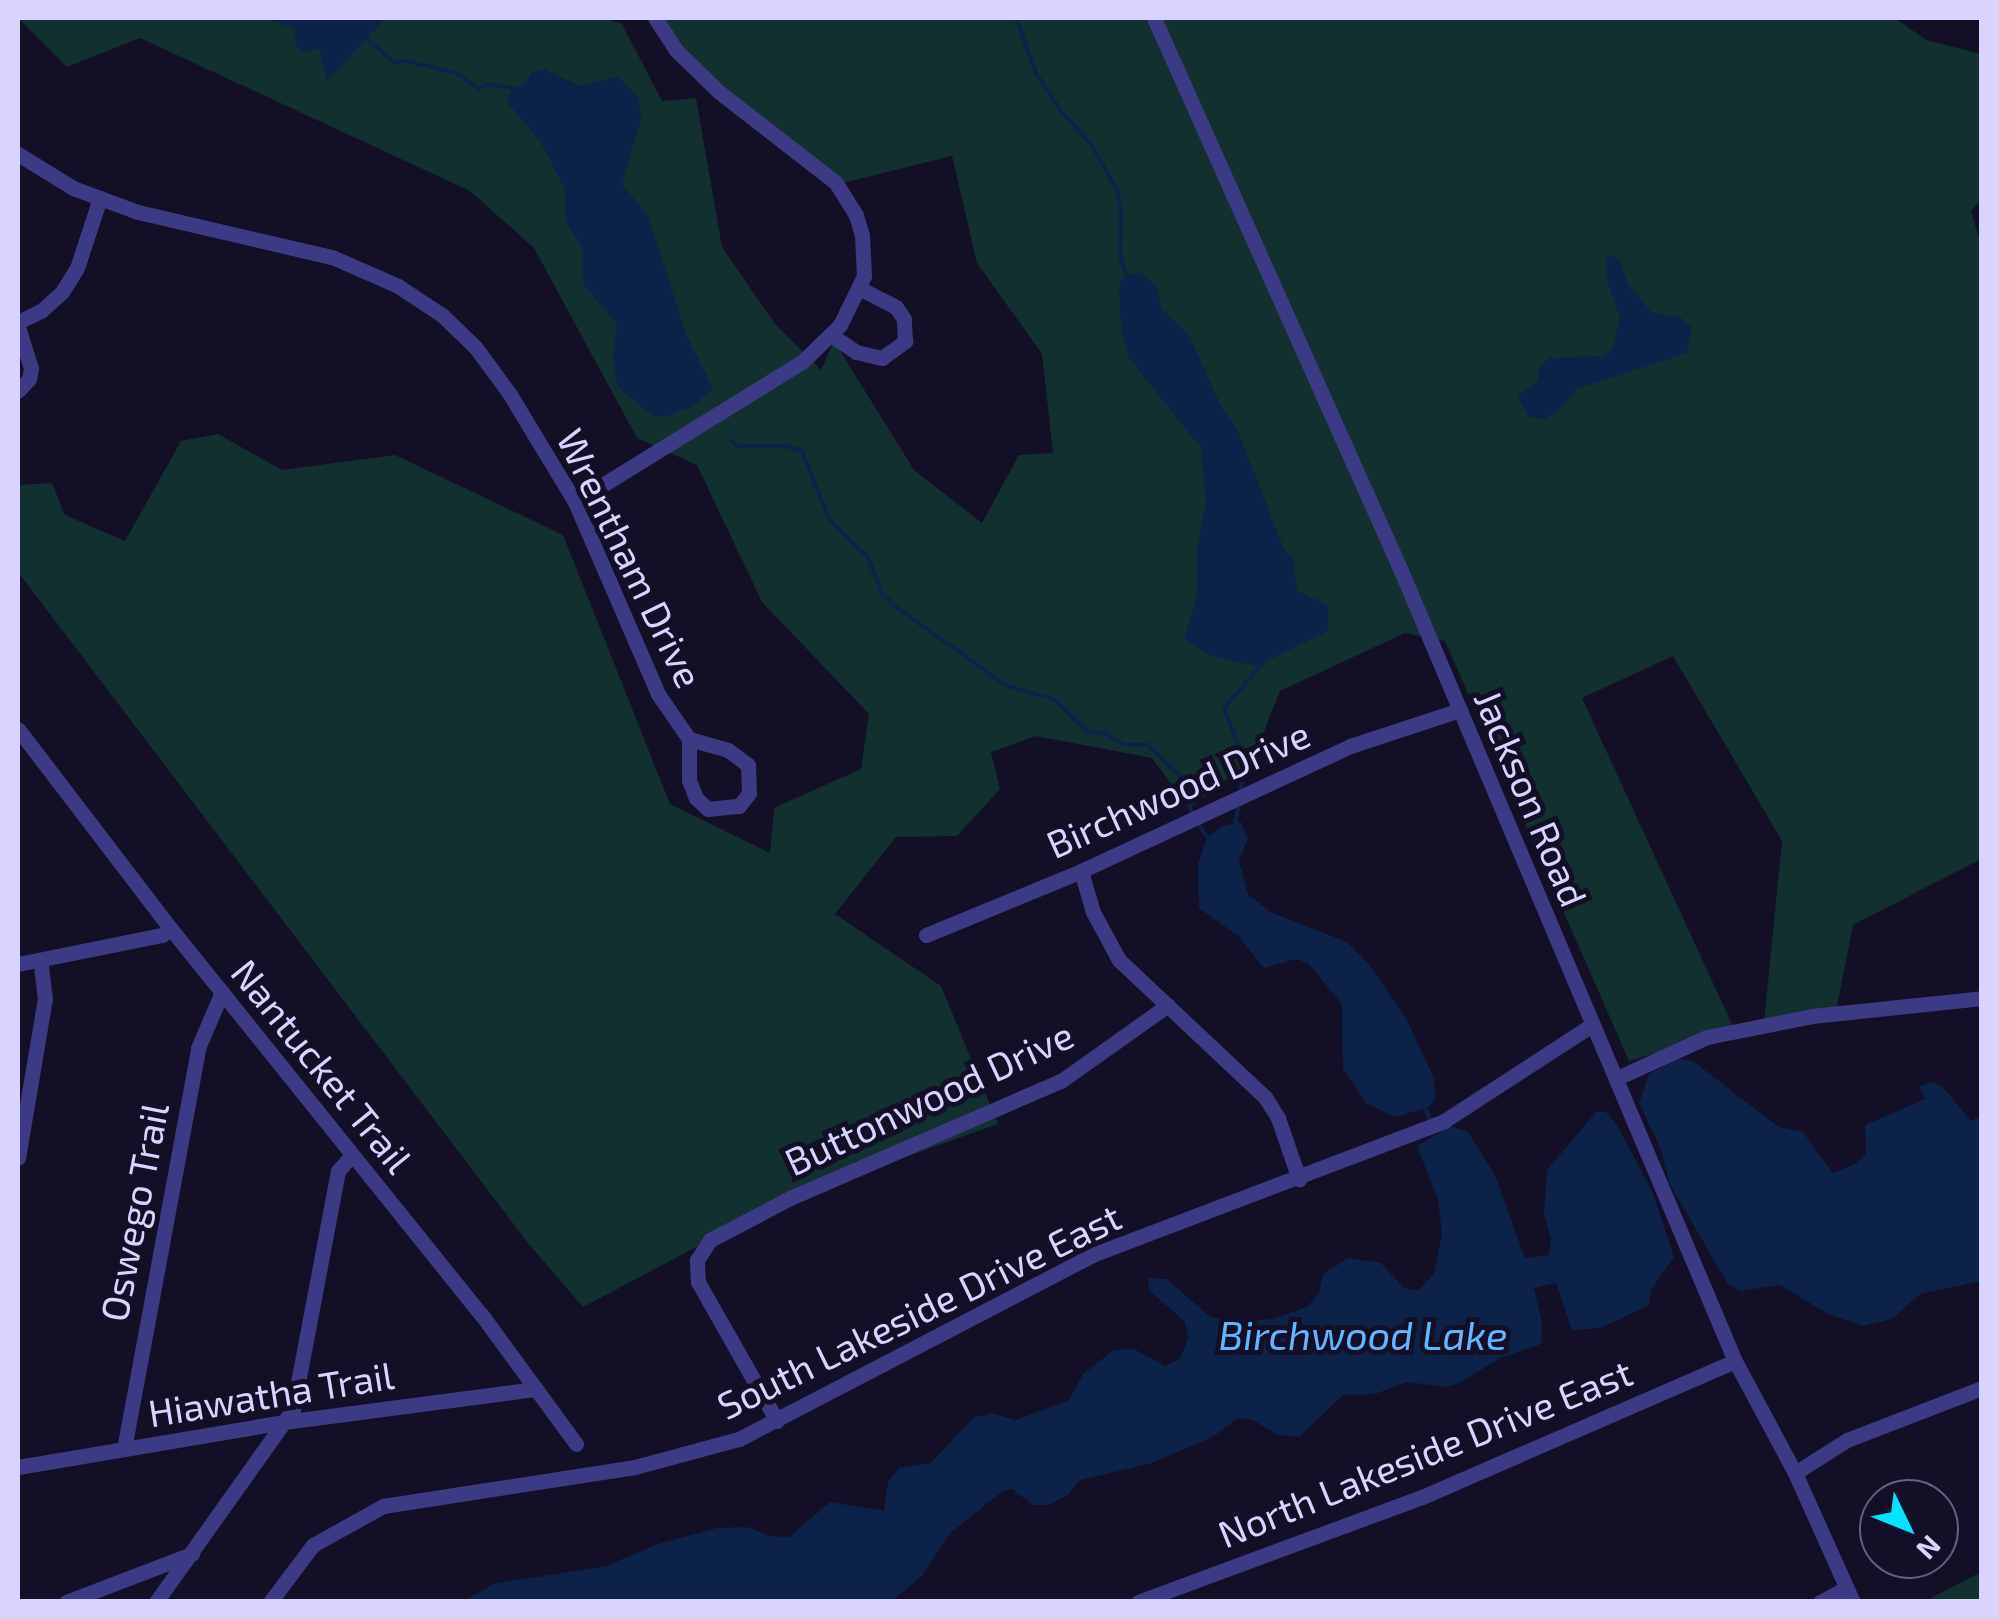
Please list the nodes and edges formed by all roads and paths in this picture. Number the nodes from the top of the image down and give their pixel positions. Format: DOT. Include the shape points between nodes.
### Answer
graph roads {
  1 [pos="655,18"];
  2 [pos="1154,18"];
  3 [pos="18,154"];
  4 [pos="100,198"];
  5 [pos="859,288"];
  6 [pos="18,325"];
  7 [pos="831,335"];
  8 [pos="18,390"];
  9 [pos="575,502"];
  10 [pos="1460,710"];
  11 [pos="18,729"];
  12 [pos="689,739"];
  13 [pos="1081,871"];
  14 [pos="171,930"];
  15 [pos="926,935"];
  16 [pos="40,960"];
  17 [pos="18,964"];
  18 [pos="222,992"];
  19 [pos="1982,998"];
  20 [pos="1168,1005"];
  21 [pos="1592,1025"];
  22 [pos="1617,1078"];
  23 [pos="351,1156"];
  24 [pos="18,1158"];
  25 [pos="1299,1179"];
  26 [pos="1735,1362"];
  27 [pos="1982,1388"];
  28 [pos="536,1389"];
  29 [pos="777,1421"];
  30 [pos="284,1422"];
  31 [pos="576,1444"];
  32 [pos="124,1449"];
  33 [pos="18,1467"];
  34 [pos="1794,1473"];
  35 [pos="192,1554"];
  36 [pos="1850,1595"];
  37 [pos="66,1602"];
  38 [pos="156,1602"];
  39 [pos="270,1602"];
  40 [pos="1138,1602"];
  41 [pos="1820,1602"];
  1 -- 5 [label="street" via="676,50 719,92 835,182 862,234"];
  2 -- 10 [label="street, Jackson Road"];
  3 -- 4 [label="street, Wrentham Drive"];
  4 -- 6 [label="street" via="62,292"];
  4 -- 9 [label="street, Wrentham Drive" via="332,257 442,314 476,348"];
  5 -- 7 [label="street"];
  5 -- 7 [label="street" via="896,306 905,341 882,358 856,352"];
  6 -- 8 [label="street" via="30,368"];
  7 -- 9 [label="street" via="802,362"];
  9 -- 12 [label="street, Wrentham Drive" via="658,694"];
  10 -- 13 [label="street, Birchwood Drive" via="1350,746"];
  10 -- 21 [label="street, Jackson Road"];
  11 -- 14 [label="street, Nantucket Trail"];
  12 -- 12 [label="street, Wrentham Drive" via="728,750 748,765 749,793 739,806 708,809 696,798"];
  13 -- 15 [label="street, Birchwood Drive"];
  13 -- 20 [label="street" via="1093,912 1119,960"];
  14 -- 16 [label="street"];
  14 -- 18 [label="street, Nantucket Trail"];
  16 -- 17 [label="street"];
  16 -- 24 [label="street" via="44,999"];
  18 -- 23 [label="street, Nantucket Trail"];
  18 -- 32 [label="street, Oswego Trail" via="198,1048"];
  19 -- 22 [label="street" via="1812,1016 1708,1037"];
  20 -- 25 [label="street" via="1265,1097"];
  20 -- 29 [label="street, Buttonwood Drive" via="1061,1081 790,1198 712,1239 697,1260 698,1282"];
  21 -- 22 [label="street, Jackson Road"];
  21 -- 25 [label="street, South Lakeside Drive East" via="1442,1122"];
  22 -- 26 [label="street, Jackson Road"];
  23 -- 28 [label="street, Nantucket Trail"];
  23 -- 30 [label="street" via="338,1171 301,1382"];
  25 -- 29 [label="street, South Lakeside Drive East" via="1050,1275"];
  26 -- 34 [label="street, Jackson Road"];
  26 -- 40 [label="street, North Lakeside Drive East" via="1422,1497"];
  27 -- 34 [label="street" via="1847,1440"];
  28 -- 30 [label="street, Hiawatha Trail"];
  28 -- 31 [label="street, Nantucket Trail"];
  29 -- 39 [label="street, South Lakeside Drive East" via="665,1461 383,1506 313,1544"];
  30 -- 32 [label="street, Hiawatha Trail"];
  30 -- 35 [label="street"];
  32 -- 33 [label="street, Hiawatha Trail"];
  34 -- 36 [label="street, Jackson Road"];
  35 -- 37 [label="street"];
  35 -- 38 [label="street"];
  36 -- 41 [label="street"];
}
